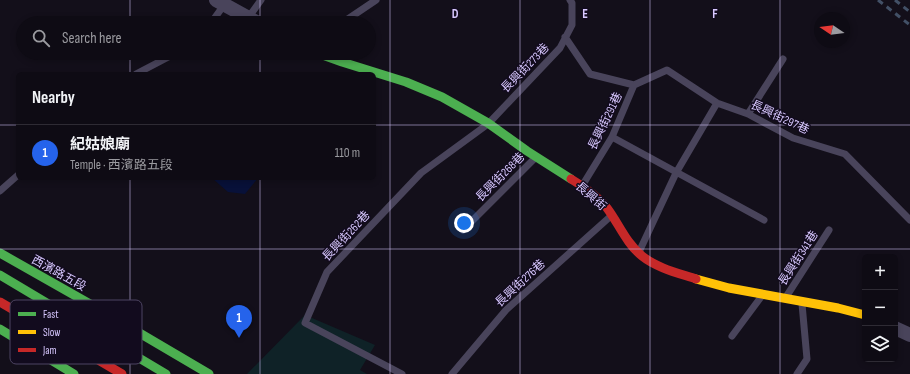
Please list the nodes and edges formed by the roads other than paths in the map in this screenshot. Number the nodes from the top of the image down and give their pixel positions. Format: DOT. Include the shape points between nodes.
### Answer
graph roads {
  1 [pos="261,0"];
  2 [pos="376,0"];
  3 [pos="570,0"];
  4 [pos="220,2"];
  5 [pos="214,16"];
  6 [pos="246,16"];
  7 [pos="255,16"];
  8 [pos="352,16"];
  9 [pos="565,37"];
  10 [pos="783,59"];
  11 [pos="163,60"];
  12 [pos="338,60"];
  13 [pos="140,72"];
  14 [pos="373,72"];
  15 [pos="376,73"];
  16 [pos="634,86"];
  17 [pos="718,103"];
  18 [pos="748,114"];
  19 [pos="488,124"];
  20 [pos="612,137"];
  21 [pos="536,157"];
  22 [pos="676,173"];
  23 [pos="16,177"];
  24 [pos="582,186"];
  25 [pos="0,191"];
  26 [pos="612,215"];
  27 [pos="764,220"];
  28 [pos="910,220"];
  29 [pos="464,230"];
  30 [pos="829,230"];
  31 [pos="0,253"];
  32 [pos="638,254"];
  33 [pos="0,275"];
  34 [pos="762,295"];
  35 [pos="784,299"];
  36 [pos="42,300"];
  37 [pos="83,300"];
  38 [pos="802,301"];
  39 [pos="0,302"];
  40 [pos="10,308"];
  41 [pos="862,314"];
  42 [pos="0,329"];
  43 [pos="898,329"];
  44 [pos="910,334"];
  45 [pos="10,335"];
  46 [pos="142,335"];
  47 [pos="732,336"];
  48 [pos="142,360"];
  49 [pos="58,364"];
  50 [pos="105,364"];
  51 [pos="74,374"];
  52 [pos="122,374"];
  53 [pos="166,374"];
  54 [pos="209,374"];
  55 [pos="402,374"];
  56 [pos="452,374"];
  57 [pos="797,374"];
  1 -- 7 [label="lane"];
  2 -- 8 [label="lane"];
  3 -- 9 [label="lane, 長興街273巷" via="572,25"];
  4 -- 5 [label="lane"];
  4 -- 6 [label="street"];
  9 -- 16 [label="lane" via="590,74"];
  9 -- 19 [label="lane, 長興街273巷" via="560,48"];
  10 -- 18 [label="lane"];
  11 -- 13 [label="lane"];
  12 -- 14 [label="main road, 長興街"];
  15 -- 19 [label="main road, 長興街" via="418,87"];
  16 -- 17 [label="lane, 長興街291巷" via="666,70"];
  16 -- 20 [label="lane, 長興街291巷"];
  17 -- 18 [label="lane, 長興街297巷"];
  17 -- 22 [label="lane"];
  18 -- 28 [label="lane, 長興街297巷" via="793,138 844,154"];
  19 -- 21 [label="main road, 長興街"];
  19 -- 55 [label="lane, 長興街262巷" via="420,173 327,272 305,323"];
  20 -- 22 [label="lane"];
  20 -- 24 [label="lane, 長興街291巷"];
  21 -- 24 [label="main road, 長興街"];
  21 -- 29 [label="lane, 長興街268巷"];
  22 -- 27 [label="lane"];
  22 -- 32 [label="lane"];
  23 -- 25 [label="lane"];
  24 -- 26 [label="main road, 長興街"];
  26 -- 32 [label="main road, 長興街"];
  26 -- 56 [label="lane, 長興街276巷" via="506,310"];
  30 -- 35 [label="lane, 長興街341巷"];
  31 -- 37 [label="main road, 西濱路五段"];
  32 -- 34 [label="main road, 長興街" via="695,280"];
  33 -- 36 [label="main road"];
  34 -- 35 [label="main road, 長興街"];
  34 -- 47 [label="lane"];
  35 -- 38 [label="main road, 長興街"];
  38 -- 41 [label="main road, 長興街"];
  38 -- 57 [label="lane" via="807,359"];
  39 -- 40 [label="main road"];
  42 -- 45 [label="main road"];
  43 -- 44 [label="street"];
  46 -- 54 [label="main road, 西濱路五段"];
  48 -- 53 [label="main road"];
  49 -- 51 [label="main road"];
  50 -- 52 [label="main road"];
}
